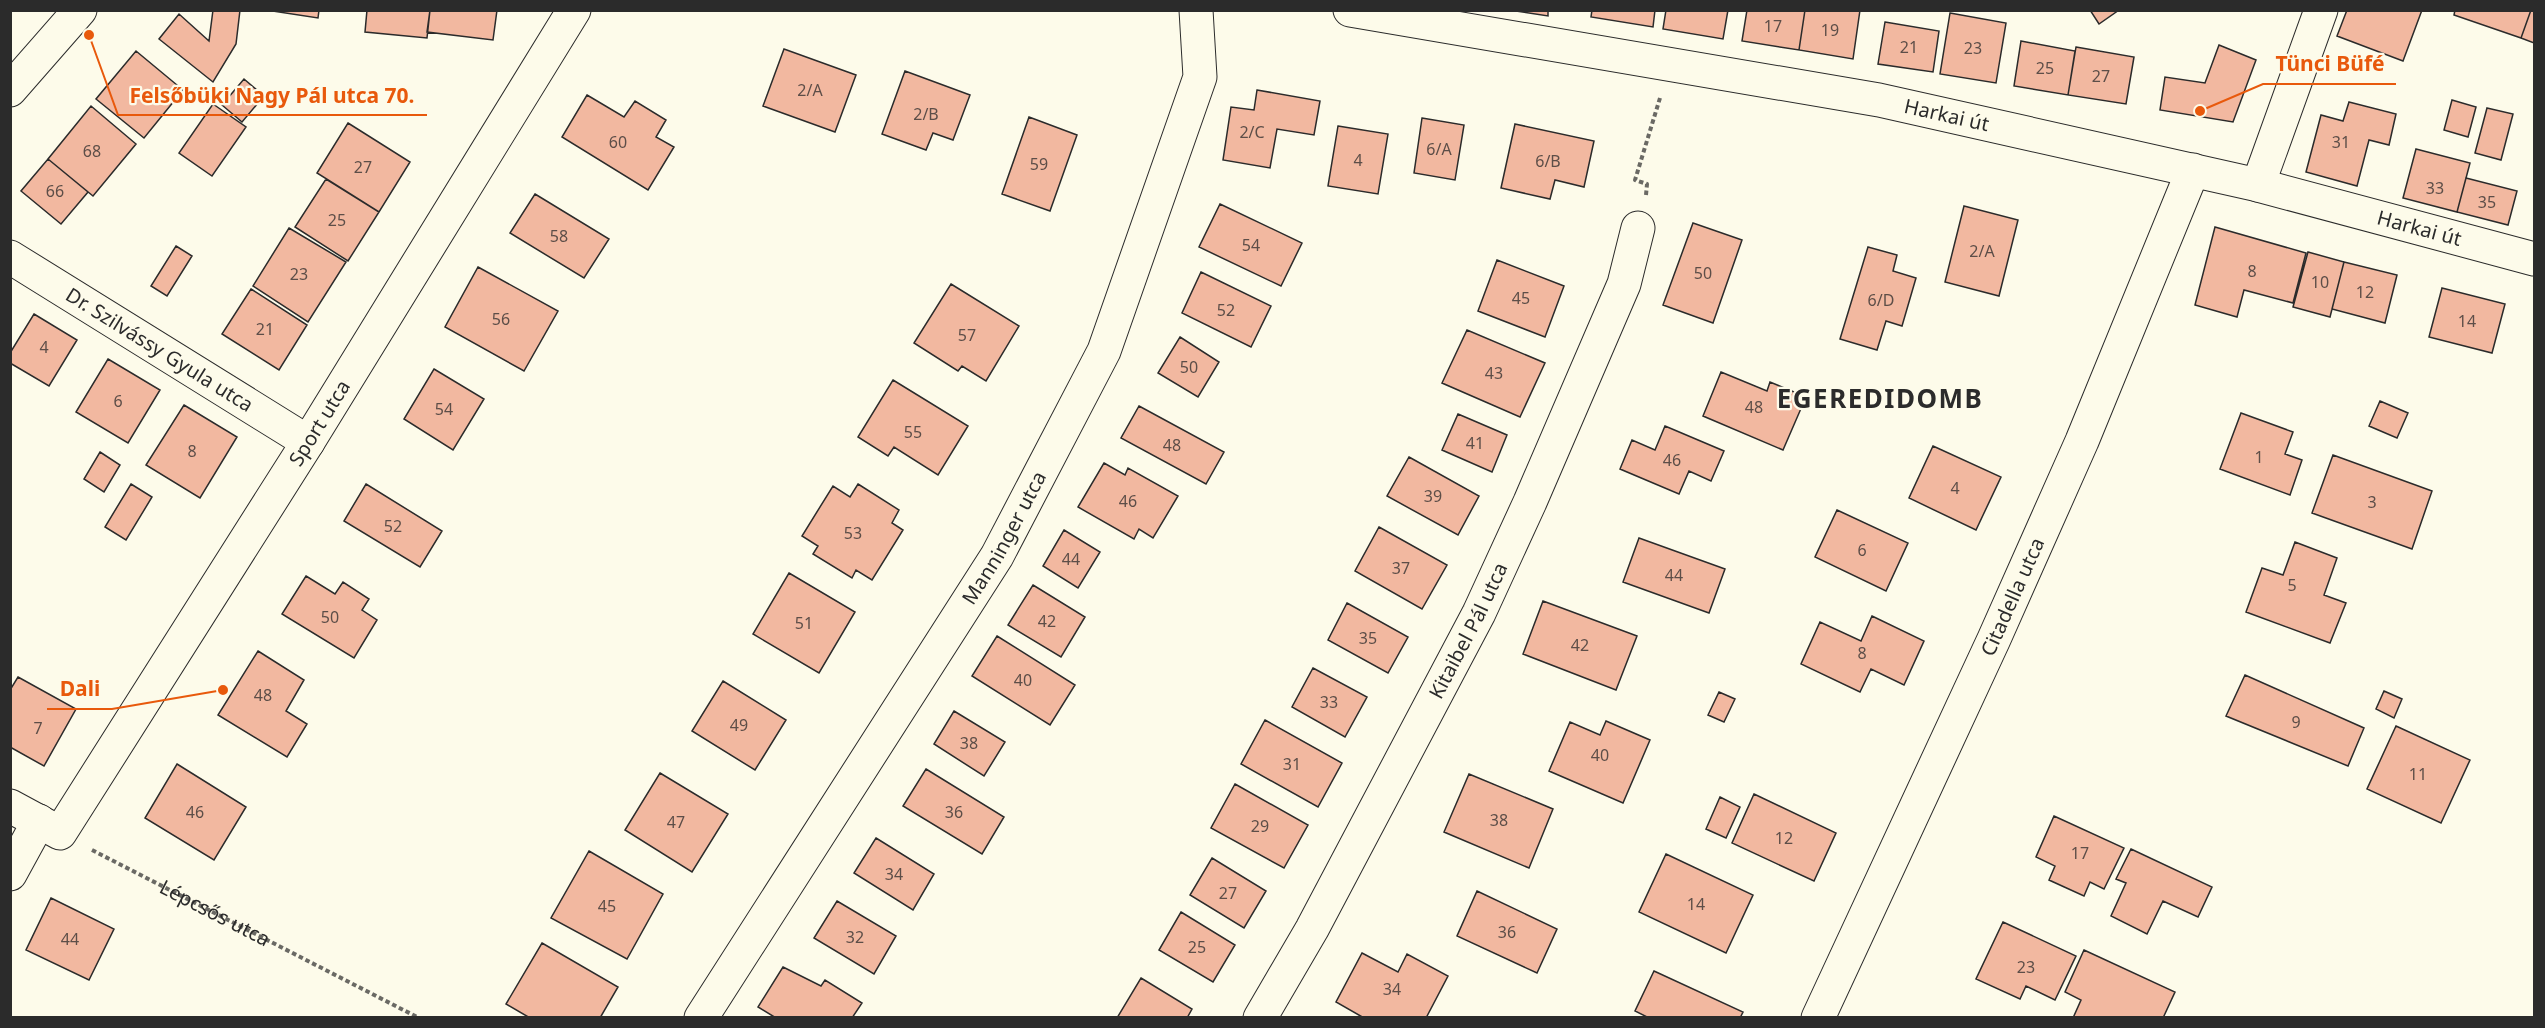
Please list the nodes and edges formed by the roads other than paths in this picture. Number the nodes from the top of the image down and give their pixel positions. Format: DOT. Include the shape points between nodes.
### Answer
graph roads {
  1 [pos="80,10"];
  2 [pos="574,10"];
  3 [pos="1196,10"];
  4 [pos="2322,10"];
  5 [pos="1369,12"];
  6 [pos="10,90"];
  7 [pos="2193,170"];
  8 [pos="2258,185"];
  9 [pos="1638,228"];
  10 [pos="10,257"];
  11 [pos="2535,260"];
  12 [pos="308,442"];
  13 [pos="10,806"];
  14 [pos="49,827"];
  15 [pos="10,874"];
  16 [pos="701,1017"];
  17 [pos="1260,1017"];
  18 [pos="1818,1017"];
  1 -- 6 [label="street"];
  2 -- 12 [label="street, Sport utca"];
  3 -- 16 [label="street, Manninger utca" via="1200,77 1104,351 997,556"];
  4 -- 8 [label="street"];
  5 -- 7 [label="street, Harkai út" via="1879,100"];
  7 -- 8 [label="street, Harkai út"];
  7 -- 18 [label="street, Citadella utca" via="1994,639"];
  8 -- 11 [label="street, Harkai út"];
  9 -- 17 [label="street, Kitaibel Pál utca" via="1623,284 1479,613 1312,929"];
  10 -- 12 [label="street, Dr. Szilvássy Gyula utca"];
  12 -- 14 [label="street, Sport utca"];
  13 -- 14 [label="street"];
  14 -- 15 [label="street, Sport utca"];
}
